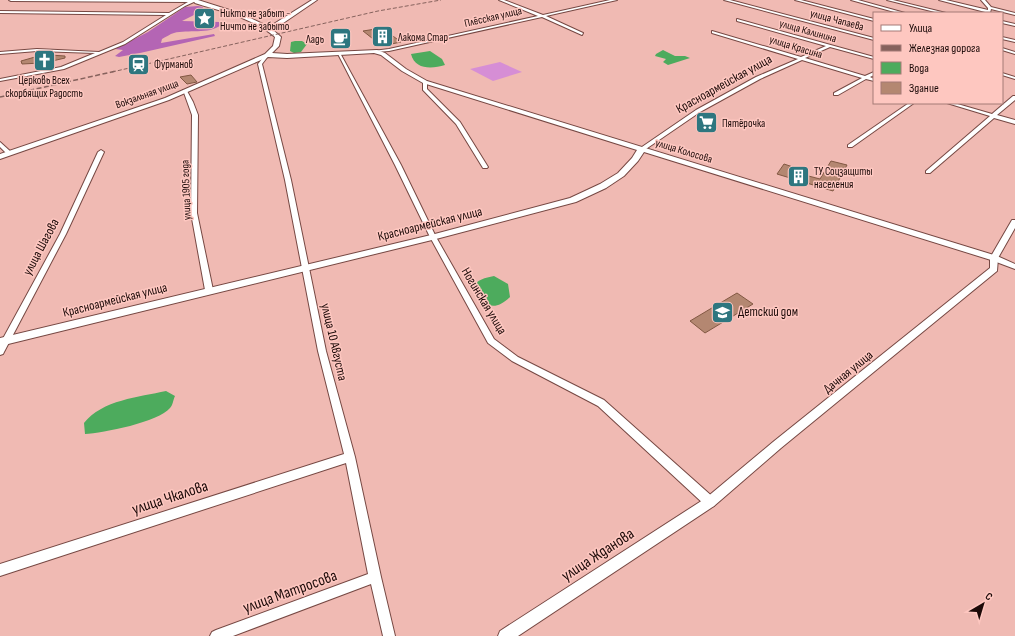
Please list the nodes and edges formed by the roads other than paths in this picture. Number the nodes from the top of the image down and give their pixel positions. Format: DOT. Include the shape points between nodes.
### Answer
graph roads {
  1 [pos="11,0"];
  2 [pos="315,0"];
  3 [pos="501,0"];
  4 [pos="615,0"];
  5 [pos="726,0"];
  6 [pos="797,0"];
  7 [pos="853,0"];
  8 [pos="889,0"];
  9 [pos="941,0"];
  10 [pos="984,0"];
  11 [pos="195,1"];
  12 [pos="989,11"];
  13 [pos="0,12"];
  14 [pos="899,12"];
  15 [pos="940,12"];
  16 [pos="1003,13"];
  17 [pos="171,14"];
  18 [pos="1015,14"];
  19 [pos="542,16"];
  20 [pos="738,20"];
  21 [pos="873,20"];
  22 [pos="1003,22"];
  23 [pos="1015,25"];
  24 [pos="270,29"];
  25 [pos="713,32"];
  26 [pos="582,34"];
  27 [pos="1003,38"];
  28 [pos="873,39"];
  29 [pos="1015,41"];
  30 [pos="829,46"];
  31 [pos="1003,50"];
  32 [pos="375,51"];
  33 [pos="102,52"];
  34 [pos="1015,52"];
  35 [pos="0,53"];
  36 [pos="338,53"];
  37 [pos="267,55"];
  38 [pos="801,58"];
  39 [pos="873,58"];
  40 [pos="873,74"];
  41 [pos="1003,74"];
  42 [pos="866,78"];
  43 [pos="1015,78"];
  44 [pos="0,80"];
  45 [pos="873,80"];
  46 [pos="425,82"];
  47 [pos="185,91"];
  48 [pos="836,94"];
  49 [pos="1015,96"];
  50 [pos="911,104"];
  51 [pos="952,104"];
  52 [pos="993,116"];
  53 [pos="1015,122"];
  54 [pos="0,144"];
  55 [pos="850,146"];
  56 [pos="641,150"];
  57 [pos="101,152"];
  58 [pos="9,153"];
  59 [pos="0,157"];
  60 [pos="485,167"];
  61 [pos="928,172"];
  62 [pos="1015,222"];
  63 [pos="433,237"];
  64 [pos="994,258"];
  65 [pos="1015,267"];
  66 [pos="304,268"];
  67 [pos="209,290"];
  68 [pos="3,341"];
  69 [pos="0,352"];
  70 [pos="350,457"];
  71 [pos="710,502"];
  72 [pos="0,570"];
  73 [pos="375,578"];
  74 [pos="216,636"];
  75 [pos="390,636"];
  76 [pos="505,636"];
  1 -- 11 [label="street"];
  2 -- 24 [label="main road"];
  3 -- 19 [label="street"];
  4 -- 19 [label="street, Плёсская улица"];
  5 -- 28 [label="street, улица Чапаева"];
  6 -- 21 [label="street"];
  7 -- 14 [label="street"];
  8 -- 15 [label="street"];
  9 -- 12 [label="street"];
  10 -- 12 [label="street"];
  11 -- 17 [label="street"];
  11 -- 24 [label="main road"];
  13 -- 17 [label="street"];
  16 -- 18 [label="street"];
  17 -- 33 [label="street" via="124,43"];
  19 -- 26 [label="street"];
  19 -- 32 [label="street, Плёсская улица"];
  20 -- 30 [label="street, улица Калинина"];
  22 -- 23 [label="street"];
  24 -- 37 [label="main road" via="278,38 276,46"];
  25 -- 38 [label="street, улица Красина"];
  27 -- 29 [label="street"];
  30 -- 38 [label="street, Красноармейская улица"];
  30 -- 39 [label="street, улица Калинина"];
  31 -- 34 [label="street"];
  32 -- 36 [label="main road"];
  32 -- 46 [label="main road, улица Колосова"];
  33 -- 35 [label="street" via="37,50"];
  33 -- 44 [label="street" via="62,68"];
  36 -- 37 [label="main road"];
  36 -- 63 [label="street, Ногинская улица"];
  37 -- 47 [label="main road, Вокзальная улица"];
  37 -- 66 [label="street, улица 10 Августа" via="260,64 288,180"];
  38 -- 42 [label="street, улица Красина"];
  38 -- 56 [label="street, Красноармейская улица" via="698,111"];
  40 -- 42 [label="street"];
  41 -- 43 [label="street"];
  42 -- 45 [label="street, улица Красина"];
  42 -- 48 [label="street"];
  46 -- 56 [label="main road, улица Колосова"];
  46 -- 60 [label="street" via="425,89 458,123"];
  47 -- 58 [label="main road, Вокзальная улица"];
  47 -- 67 [label="street, улица 1905 года" via="195,115 194,213"];
  49 -- 52 [label="street"];
  50 -- 55 [label="street"];
  51 -- 52 [label="street"];
  52 -- 53 [label="street"];
  52 -- 61 [label="street"];
  54 -- 58 [label="street"];
  56 -- 63 [label="main road, Красноармейская улица" via="629,168 593,192 545,208"];
  56 -- 64 [label="main road, улица Колосова"];
  57 -- 68 [label="street, улица Шагова" via="63,234"];
  58 -- 59 [label="main road, Вокзальная улица"];
  62 -- 64 [label="street, Дачная улица"];
  63 -- 66 [label="main road, Красноармейская улица"];
  63 -- 71 [label="street, Ногинская улица" via="491,341 515,359 601,403"];
  64 -- 65 [label="street"];
  64 -- 71 [label="street, Дачная улица" via="994,268 988,274"];
  66 -- 67 [label="main road, Красноармейская улица"];
  66 -- 70 [label="street, улица 10 Августа" via="322,351"];
  67 -- 68 [label="main road, Красноармейская улица"];
  68 -- 69 [label="street, улица Шагова"];
  70 -- 72 [label="street, улица Чкалова"];
  70 -- 73 [label="street, улица 10 Августа"];
  71 -- 76 [label="street, улица Жданова"];
  73 -- 74 [label="street, улица Матросова"];
  73 -- 75 [label="street, улица 10 Августа"];
}
